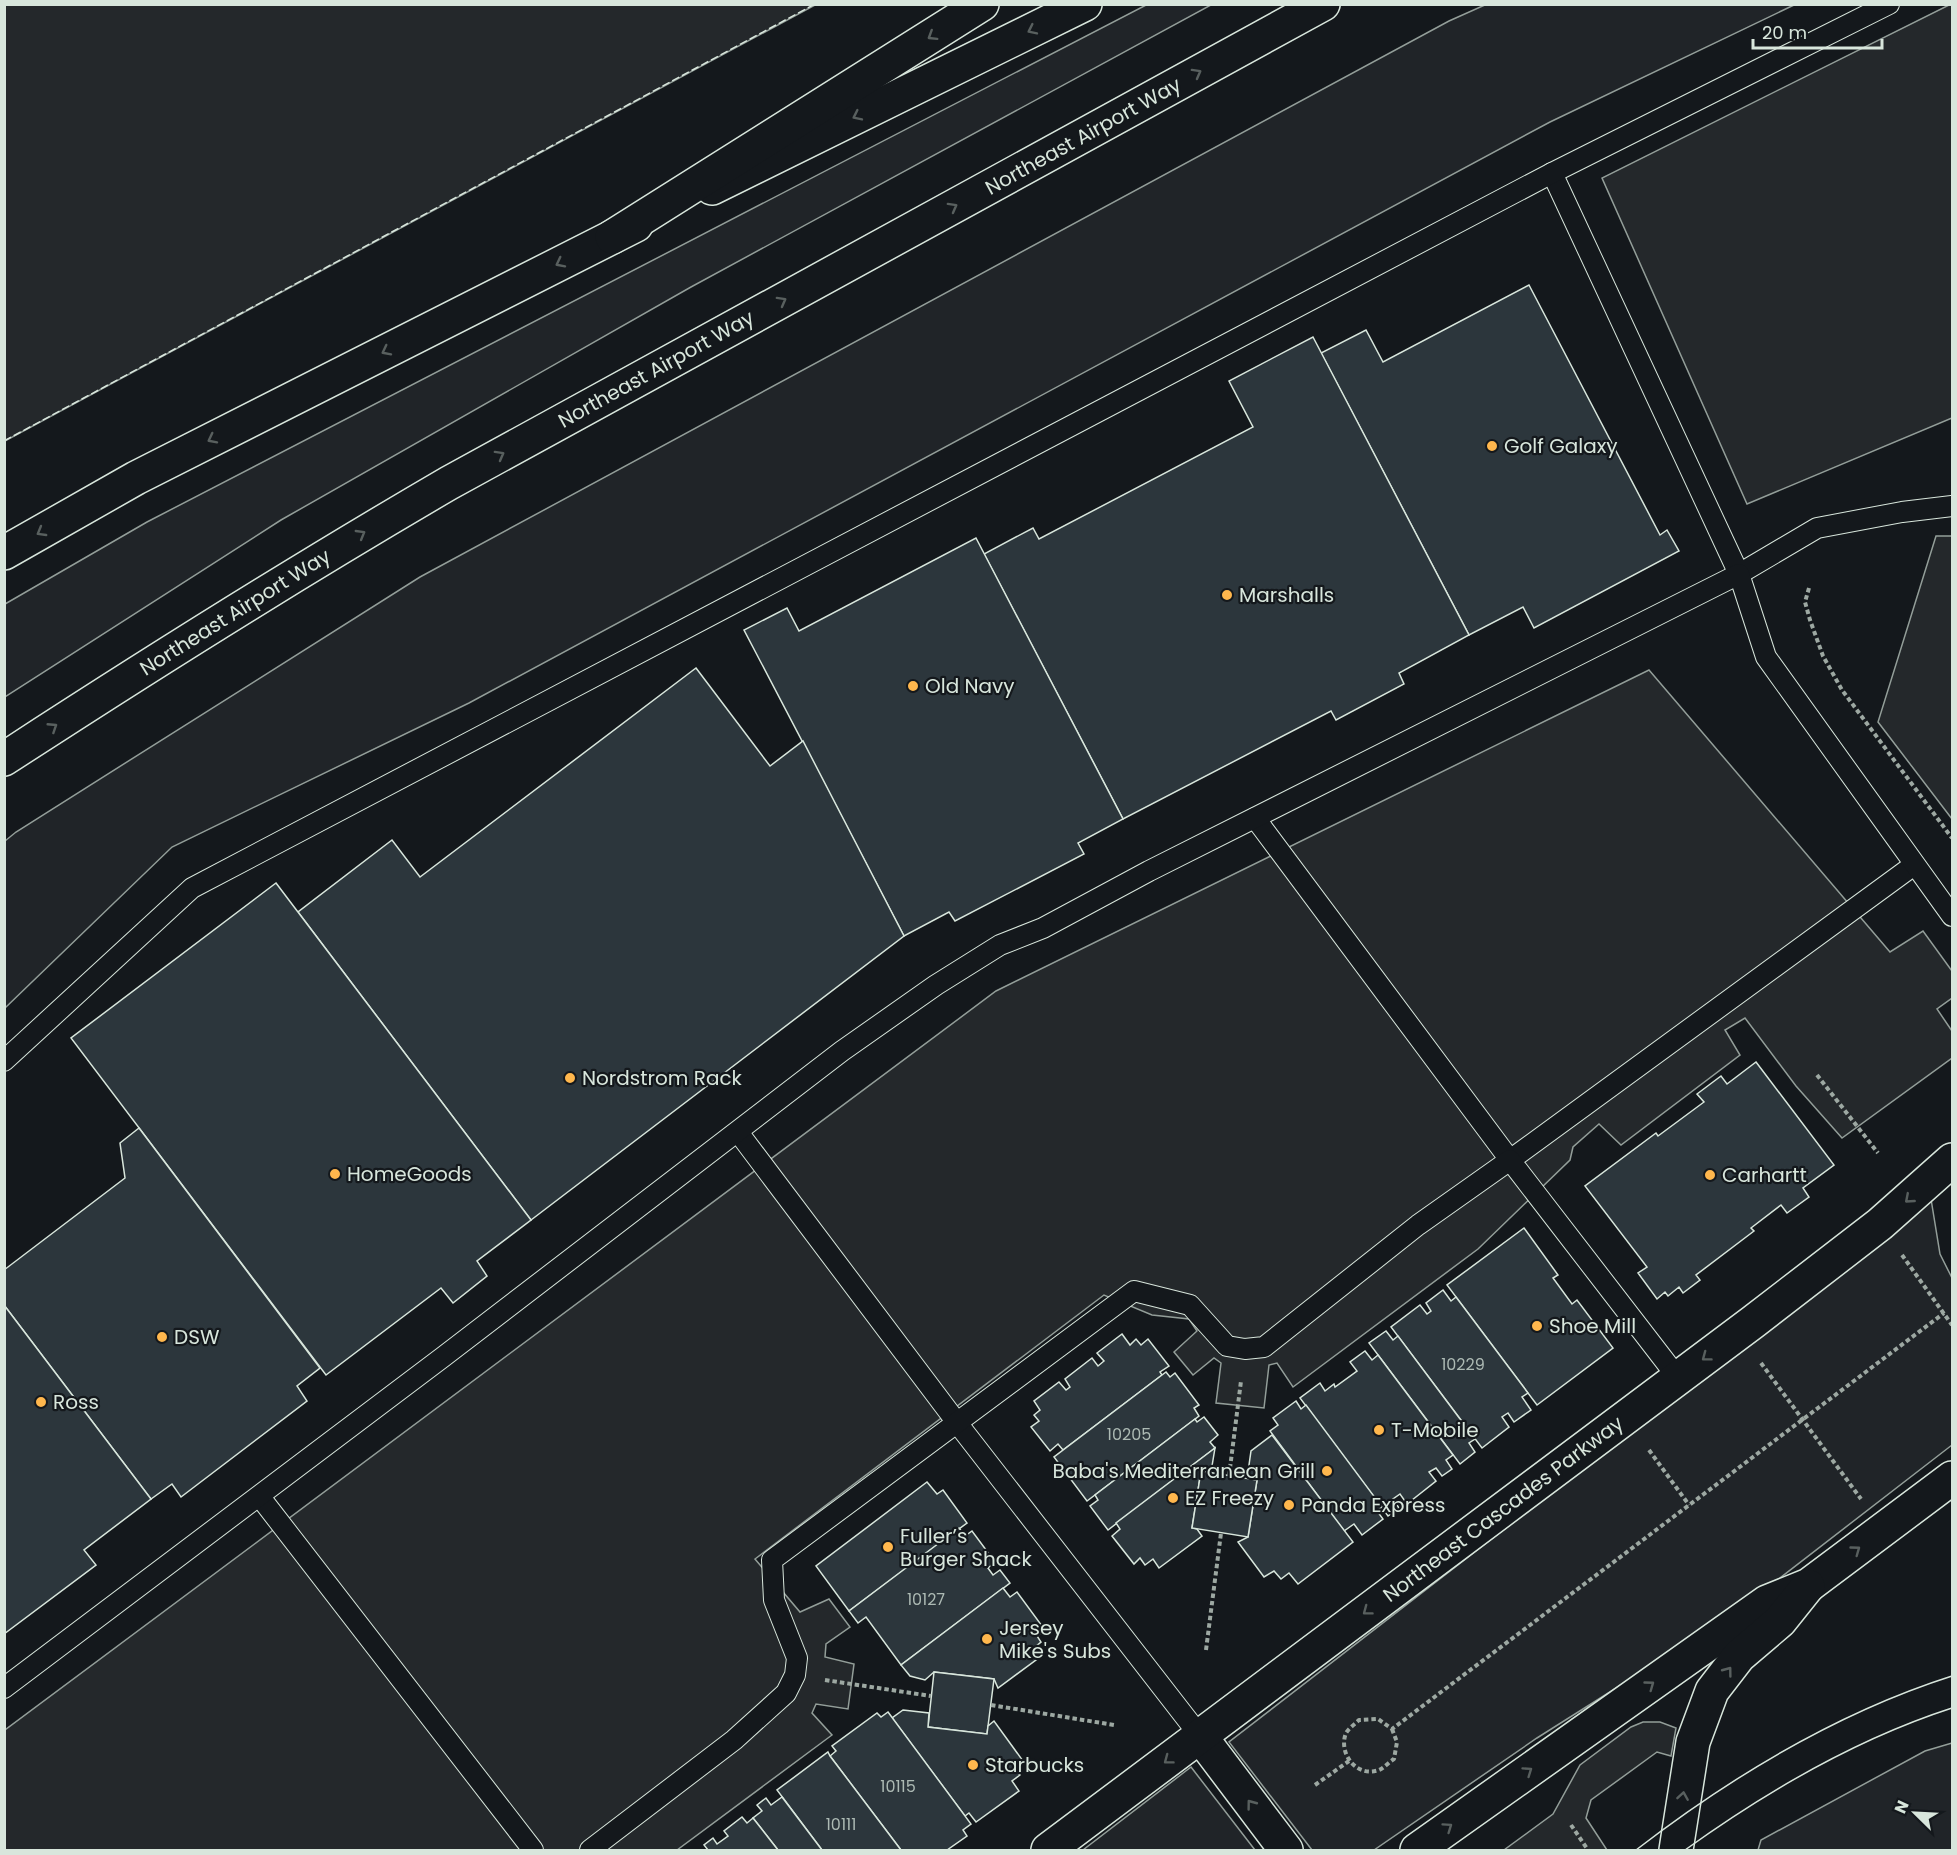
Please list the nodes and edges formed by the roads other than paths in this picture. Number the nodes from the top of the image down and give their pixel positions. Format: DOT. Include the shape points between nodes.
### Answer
graph roads {
  1 [pos="982,4"];
  2 [pos="1085,4"];
  3 [pos="1323,4"];
  4 [pos="1889,4"];
  5 [pos="1552,173"];
  6 [pos="612,237"];
  7 [pos="1953,506"];
  8 [pos="4,553"];
  9 [pos="1739,574"];
  10 [pos="4,759"];
  11 [pos="1255,818"];
  12 [pos="1914,865"];
  13 [pos="1953,916"];
  14 [pos="4,1061"];
  15 [pos="738,1131"];
  16 [pos="1510,1160"];
  17 [pos="1953,1160"];
  18 [pos="1678,1378"];
  19 [pos="958,1424"];
  20 [pos="1953,1478"];
  21 [pos="260,1497"];
  22 [pos="1809,1584"];
  23 [pos="4,1688"];
  24 [pos="1200,1736"];
  25 [pos="533,1851"];
  26 [pos="590,1851"];
  27 [pos="1048,1851"];
  28 [pos="1286,1851"];
  29 [pos="1417,1851"];
  30 [pos="1677,1851"];
  1 -- 6 [label="main road, one-way"];
  2 -- 6 [label="main road, one-way"];
  10 -- 3 [label="main road, Northeast Airport Way, one-way" via="218,622 449,483"];
  4 -- 5 [label="lane"];
  5 -- 9 [label="lane"];
  5 -- 14 [label="lane" via="192,888"];
  6 -- 8 [label="main road, one-way" via="136,478"];
  7 -- 9 [label="lane" via="1817,528"];
  9 -- 11 [label="lane"];
  9 -- 12 [label="lane" via="1766,657"];
  11 -- 15 [label="lane" via="991,951 936,984"];
  11 -- 16 [label="lane"];
  12 -- 13 [label="lane"];
  12 -- 16 [label="lane"];
  15 -- 19 [label="lane"];
  15 -- 21 [label="lane"];
  16 -- 18 [label="lane"];
  16 -- 19 [label="lane" via="1418,1225 1264,1347 1227,1346 1190,1305 1134,1291"];
  17 -- 18 [label="main road, Northeast Cascades Parkway, one-way" via="1880,1224"];
  18 -- 24 [label="main road, Northeast Cascades Parkway, one-way"];
  19 -- 24 [label="lane"];
  19 -- 26 [label="lane" via="772,1560 774,1600 797,1658 795,1675 786,1693 734,1740"];
  22 -- 20 [label="main road, one-way"];
  21 -- 23 [label="lane"];
  21 -- 25 [label="lane"];
  29 -- 22 [label="main road, one-way" via="1767,1602"];
  30 -- 22 [label="main road, one-way" via="1693,1742 1712,1691 1739,1656 1780,1621"];
  24 -- 27 [label="main road, Northeast Cascades Parkway, one-way"];
  28 -- 24 [label="main road, one-way"];
}
